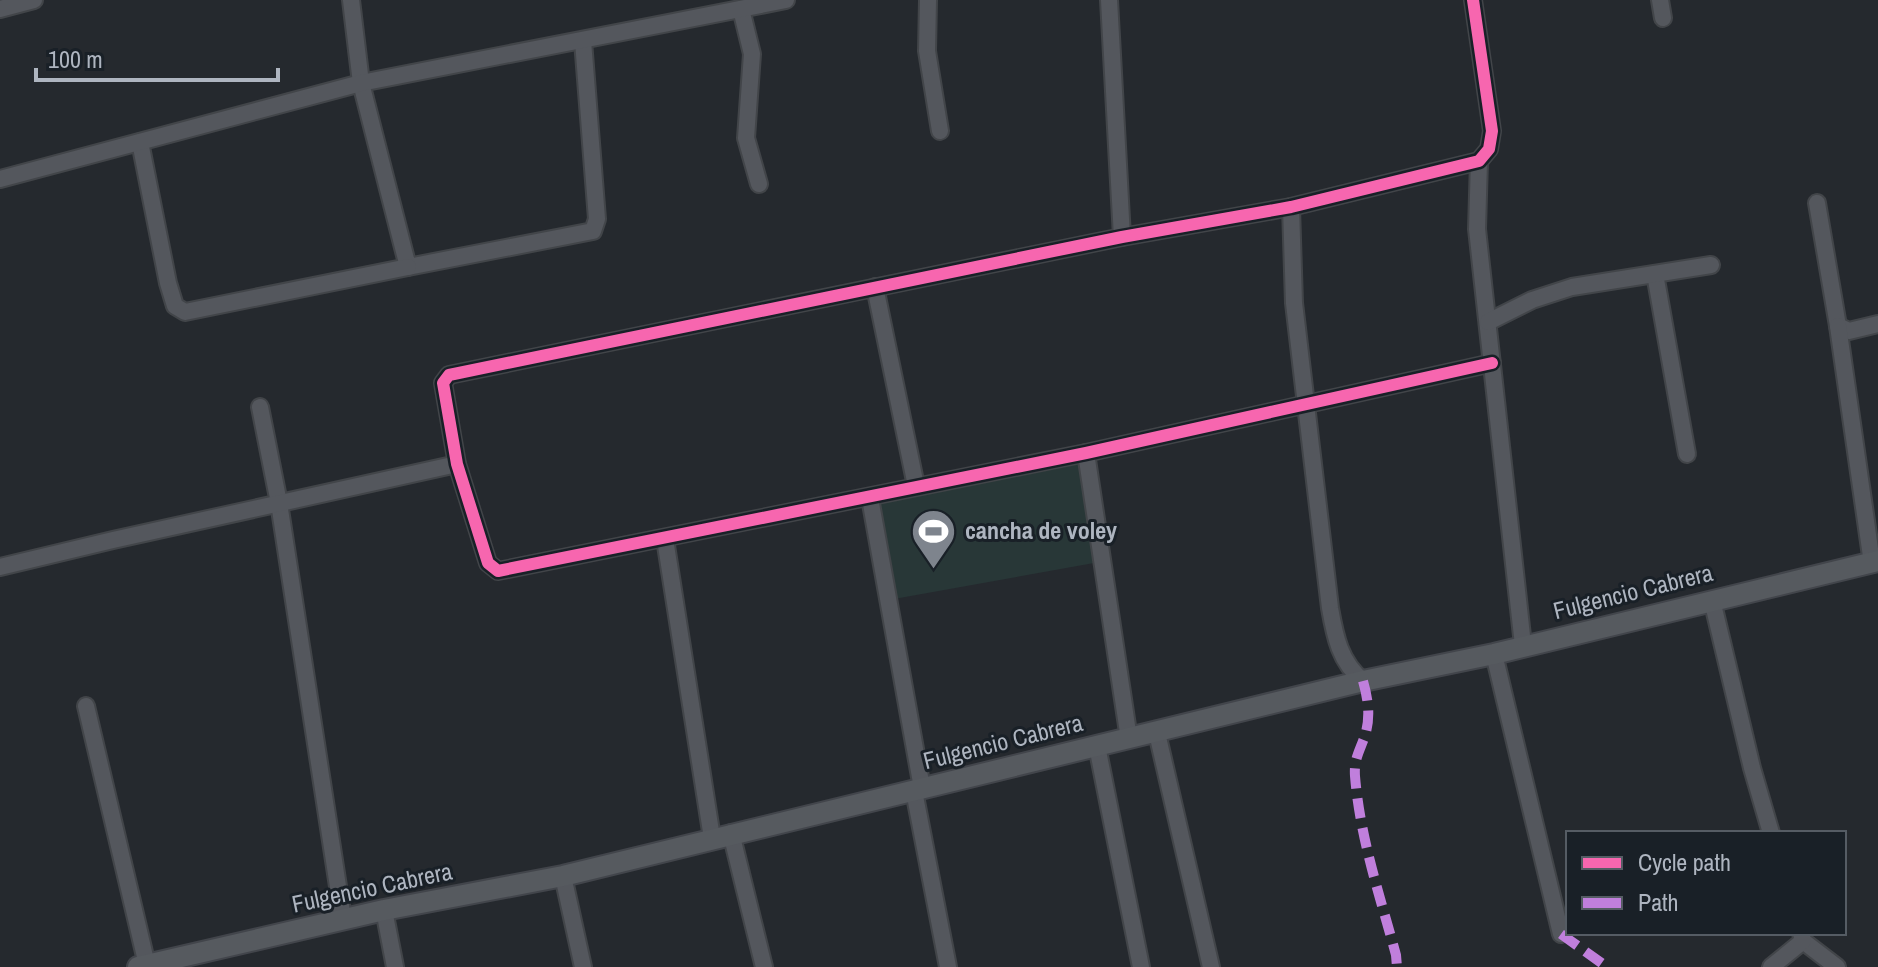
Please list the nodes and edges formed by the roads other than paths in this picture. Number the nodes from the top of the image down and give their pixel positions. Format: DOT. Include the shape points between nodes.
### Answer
graph roads {
  1 [pos="34,0"];
  2 [pos="351,0"];
  3 [pos="786,0"];
  4 [pos="928,0"];
  5 [pos="1109,0"];
  6 [pos="1473,0"];
  7 [pos="1660,0"];
  8 [pos="0,9"];
  9 [pos="741,9"];
  10 [pos="1663,18"];
  11 [pos="583,41"];
  12 [pos="361,83"];
  13 [pos="940,131"];
  14 [pos="140,142"];
  15 [pos="1479,161"];
  16 [pos="0,179"];
  17 [pos="759,184"];
  18 [pos="1817,203"];
  19 [pos="1291,207"];
  20 [pos="1122,237"];
  21 [pos="1711,265"];
  22 [pos="408,267"];
  23 [pos="1655,274"];
  24 [pos="875,287"];
  25 [pos="1488,322"];
  26 [pos="1878,324"];
  27 [pos="1838,326"];
  28 [pos="1492,363"];
  29 [pos="1306,405"];
  30 [pos="260,407"];
  31 [pos="1086,453"];
  32 [pos="1687,454"];
  33 [pos="457,464"];
  34 [pos="916,486"];
  35 [pos="870,498"];
  36 [pos="279,503"];
  37 [pos="665,539"];
  38 [pos="1875,562"];
  39 [pos="0,567"];
  40 [pos="1712,600"];
  41 [pos="1523,645"];
  42 [pos="1494,654"];
  43 [pos="1363,681"];
  44 [pos="86,706"];
  45 [pos="1157,733"];
  46 [pos="1129,739"];
  47 [pos="1097,746"];
  48 [pos="918,790"];
  49 [pos="1770,831"];
  50 [pos="722,835"];
  51 [pos="563,876"];
  52 [pos="384,910"];
  53 [pos="343,919"];
  54 [pos="1561,934"];
  55 [pos="1802,937"];
  56 [pos="201,960"];
  57 [pos="143,966"];
  58 [pos="395,967"];
  59 [pos="583,967"];
  60 [pos="764,967"];
  61 [pos="948,967"];
  62 [pos="1141,967"];
  63 [pos="1211,967"];
  64 [pos="1771,967"];
  65 [pos="1837,967"];
  1 -- 8 [label="street"];
  2 -- 12 [label="street"];
  3 -- 9 [label="street"];
  4 -- 13 [label="street" via="927,51"];
  5 -- 20 [label="street"];
  6 -- 15 [label="street" via="1492,131 1489,149"];
  7 -- 10 [label="street"];
  9 -- 11 [label="street"];
  9 -- 17 [label="street" via="752,54 746,138"];
  11 -- 12 [label="street"];
  11 -- 22 [label="street" via="597,219 593,231"];
  12 -- 14 [label="street"];
  12 -- 22 [label="street"];
  14 -- 16 [label="street"];
  14 -- 22 [label="street" via="168,283 175,306 185,312"];
  15 -- 19 [label="street"];
  15 -- 25 [label="street" via="1477,229"];
  18 -- 27 [label="street"];
  19 -- 20 [label="street"];
  19 -- 29 [label="street" via="1294,303"];
  20 -- 24 [label="street"];
  21 -- 23 [label="street"];
  23 -- 25 [label="street" via="1572,287"];
  23 -- 32 [label="street"];
  24 -- 33 [label="street" via="449,375 443,383"];
  24 -- 34 [label="street"];
  25 -- 28 [label="street"];
  26 -- 27 [label="street" via="1849,331"];
  27 -- 38 [label="street"];
  28 -- 29 [label="street"];
  28 -- 41 [label="street"];
  29 -- 31 [label="street"];
  29 -- 43 [label="street" via="1336,641 1346,663"];
  30 -- 36 [label="street"];
  31 -- 34 [label="street"];
  31 -- 46 [label="street"];
  33 -- 36 [label="street"];
  33 -- 37 [label="street" via="488,563 495,570"];
  34 -- 35 [label="street"];
  35 -- 37 [label="street"];
  35 -- 48 [label="street"];
  36 -- 39 [label="street"];
  36 -- 53 [label="street"];
  37 -- 50 [label="street"];
  38 -- 40 [label="main road, Fulgencio Cabrera"];
  40 -- 41 [label="main road, Fulgencio Cabrera"];
  40 -- 49 [label="street"];
  41 -- 42 [label="main road, Fulgencio Cabrera"];
  42 -- 43 [label="main road, Fulgencio Cabrera"];
  42 -- 54 [label="street"];
  43 -- 45 [label="main road, Fulgencio Cabrera"];
  44 -- 57 [label="street"];
  45 -- 46 [label="main road, Fulgencio Cabrera"];
  45 -- 63 [label="street"];
  46 -- 47 [label="main road, Fulgencio Cabrera"];
  47 -- 48 [label="main road, Fulgencio Cabrera"];
  47 -- 62 [label="street"];
  48 -- 50 [label="main road, Fulgencio Cabrera"];
  48 -- 61 [label="street"];
  50 -- 51 [label="main road, Fulgencio Cabrera"];
  50 -- 60 [label="street"];
  51 -- 52 [label="main road, Fulgencio Cabrera"];
  51 -- 59 [label="street"];
  52 -- 53 [label="main road, Fulgencio Cabrera"];
  52 -- 58 [label="street"];
  53 -- 56 [label="main road, Fulgencio Cabrera"];
  55 -- 64 [label="street"];
  55 -- 65 [label="street"];
  56 -- 57 [label="main road, Fulgencio Cabrera"];
}
